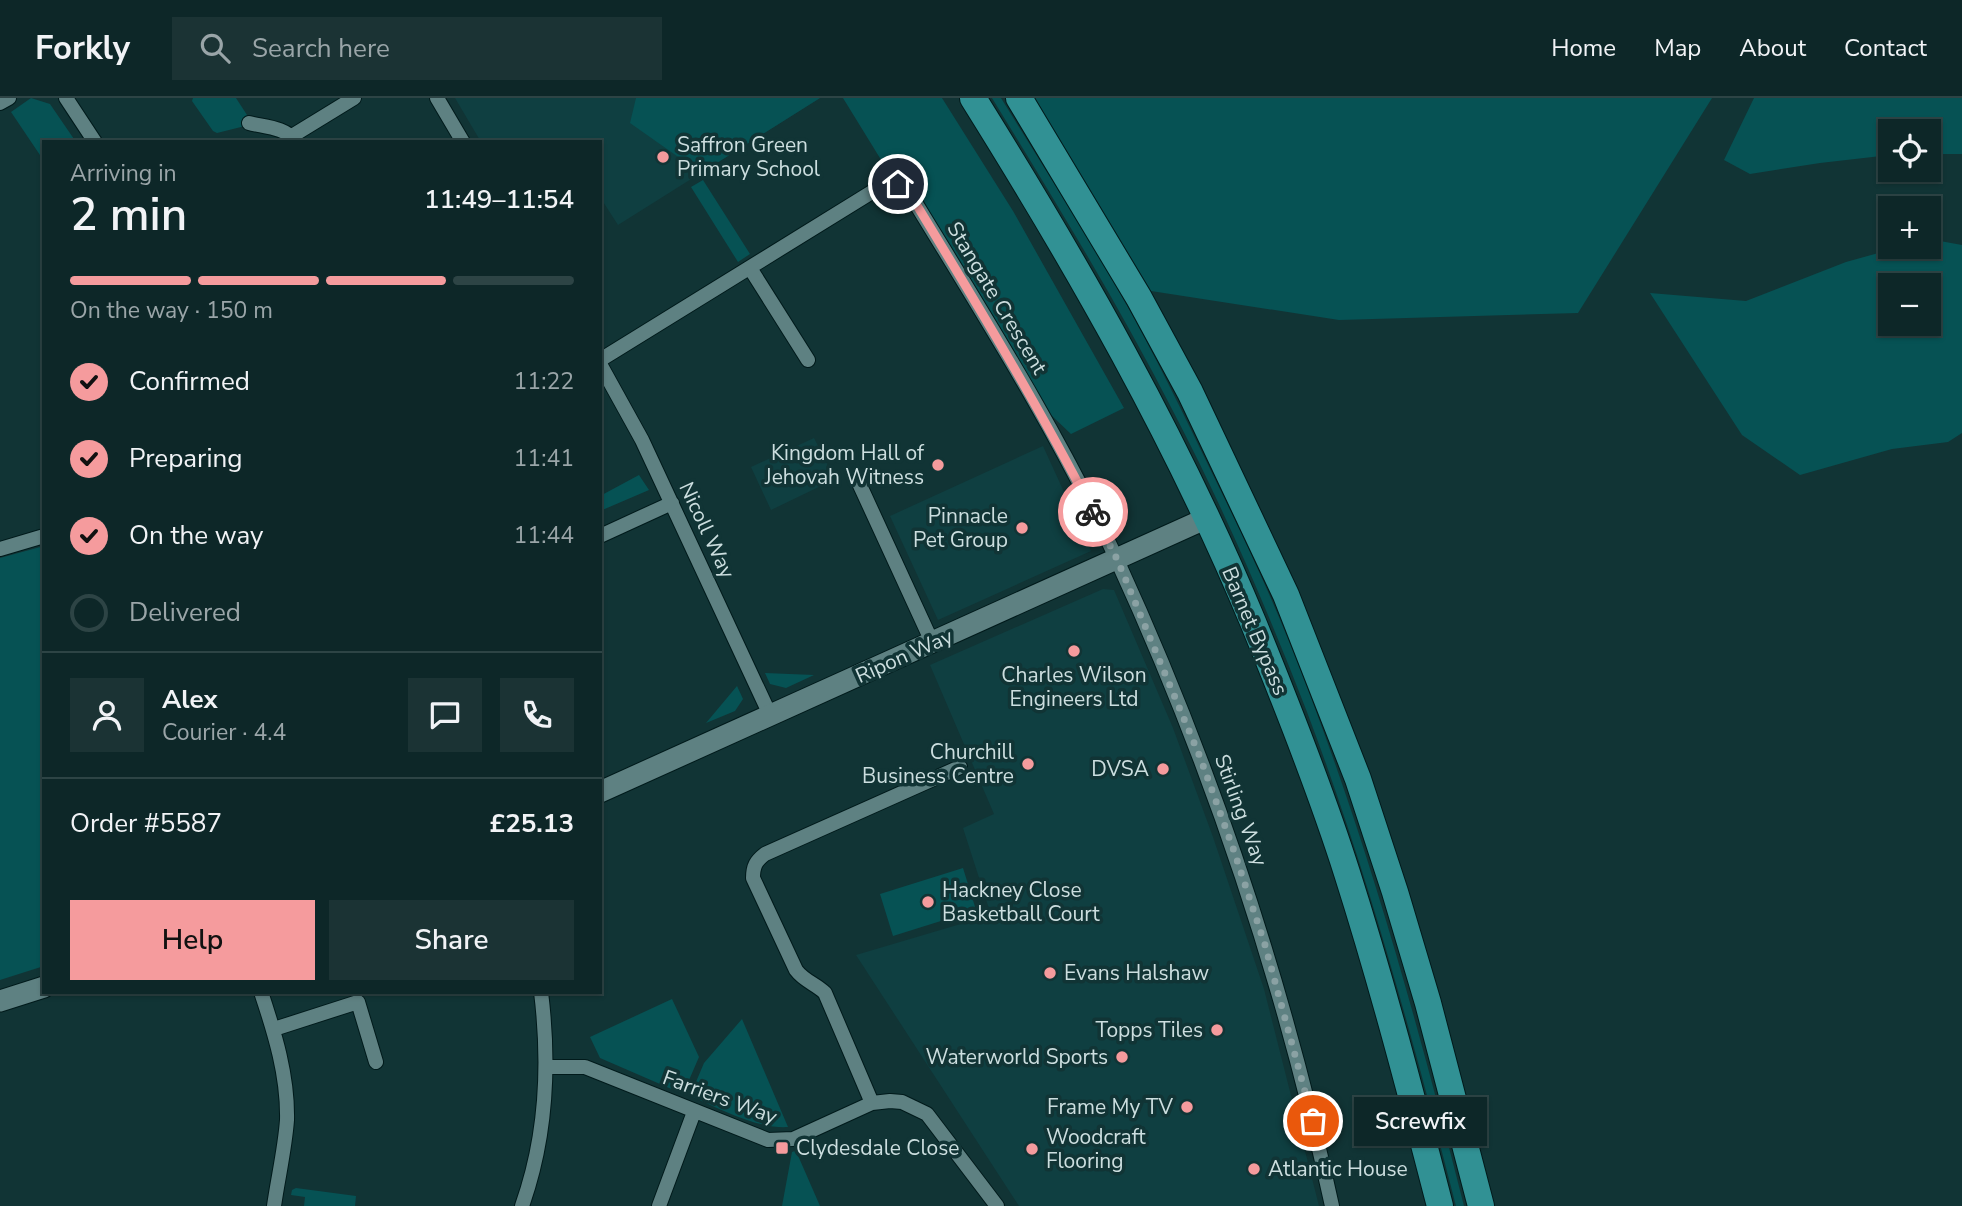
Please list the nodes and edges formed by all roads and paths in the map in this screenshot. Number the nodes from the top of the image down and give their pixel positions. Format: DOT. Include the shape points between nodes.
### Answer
graph roads {
  1 [pos="9,98"];
  2 [pos="66,98"];
  3 [pos="355,98"];
  4 [pos="437,98"];
  5 [pos="974,98"];
  6 [pos="1019,98"];
  7 [pos="0,103"];
  8 [pos="249,123"];
  9 [pos="294,139"];
  10 [pos="93,140"];
  11 [pos="462,140"];
  12 [pos="750,268"];
  13 [pos="808,360"];
  14 [pos="602,361"];
  15 [pos="602,366"];
  16 [pos="858,481"];
  17 [pos="672,503"];
  18 [pos="1207,518"];
  19 [pos="602,535"];
  20 [pos="42,537"];
  21 [pos="0,549"];
  22 [pos="1117,559"];
  23 [pos="932,642"];
  24 [pos="771,717"];
  25 [pos="960,768"];
  26 [pos="602,791"];
  27 [pos="42,988"];
  28 [pos="262,994"];
  29 [pos="541,994"];
  30 [pos="0,1001"];
  31 [pos="274,1029"];
  32 [pos="376,1062"];
  33 [pos="546,1067"];
  34 [pos="872,1103"];
  35 [pos="694,1112"];
  36 [pos="274,1206"];
  37 [pos="522,1206"];
  38 [pos="659,1206"];
  39 [pos="997,1206"];
  40 [pos="1332,1206"];
  41 [pos="1440,1206"];
  42 [pos="1481,1206"];
  1 -- 7 [label="street"];
  2 -- 10 [label="street"];
  3 -- 9 [label="street"];
  4 -- 11 [label="street"];
  5 -- 18 [label="highway, Barnet Bypass" via="1060,239 1151,404"];
  6 -- 42 [label="highway, Barnet Bypass" via="1191,392 1286,595 1354,768 1395,892"];
  8 -- 9 [label="street"];
  12 -- 13 [label="street"];
  12 -- 14 [label="street, Stangate Crescent"];
  12 -- 22 [label="street, Stangate Crescent" via="880,187 890,183 905,188 1006,352"];
  15 -- 17 [label="street, Nicoll Way"];
  16 -- 23 [label="street"];
  17 -- 19 [label="street"];
  17 -- 24 [label="street, Nicoll Way"];
  18 -- 22 [label="street, Ripon Way"];
  18 -- 41 [label="highway, Barnet Bypass" via="1292,719 1347,872"];
  20 -- 21 [label="street"];
  22 -- 23 [label="street, Ripon Way"];
  22 -- 40 [label="street, Stirling Way" via="1200,757 1239,864 1299,1069"];
  23 -- 24 [label="street, Ripon Way"];
  24 -- 26 [label="street, Ripon Way"];
  25 -- 34 [label="street" via="765,854 753,868 753,878 796,970 825,993"];
  27 -- 30 [label="street"];
  28 -- 31 [label="street"];
  29 -- 33 [label="street"];
  31 -- 32 [label="street" via="358,1002"];
  31 -- 36 [label="street" via="286,1122"];
  33 -- 35 [label="street, Farriers Way" via="585,1067"];
  33 -- 37 [label="street" via="539,1147"];
  34 -- 35 [label="street, Farriers Way" via="780,1141"];
  34 -- 39 [label="street, Farriers Way" via="902,1102 926,1114"];
  35 -- 38 [label="street"];
}
